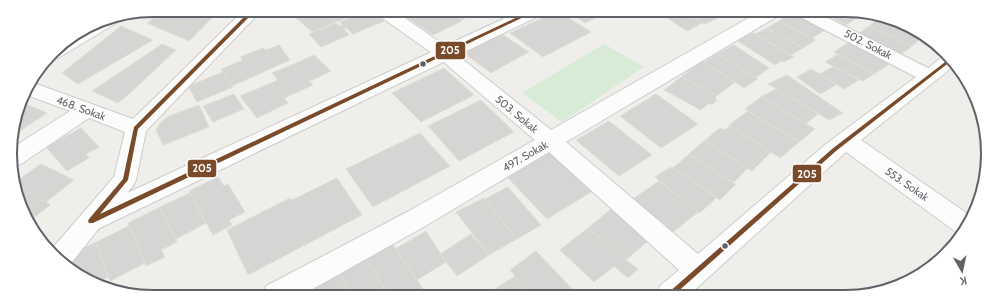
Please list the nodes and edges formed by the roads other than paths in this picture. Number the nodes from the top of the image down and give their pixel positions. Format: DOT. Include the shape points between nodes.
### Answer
graph roads {
  1 [pos="247,17"];
  2 [pos="393,17"];
  3 [pos="524,17"];
  4 [pos="763,17"];
  5 [pos="816,17"];
  6 [pos="445,54"];
  7 [pos="947,63"];
  8 [pos="929,76"];
  9 [pos="32,90"];
  10 [pos="87,110"];
  11 [pos="136,128"];
  12 [pos="846,141"];
  13 [pos="550,142"];
  14 [pos="17,155"];
  15 [pos="91,221"];
  16 [pos="962,223"];
  17 [pos="62,255"];
  18 [pos="698,271"];
  19 [pos="283,290"];
  20 [pos="676,290"];
  1 -- 11 [label="street"];
  2 -- 6 [label="street, 503. Sokak"];
  3 -- 6 [label="street"];
  4 -- 13 [label="street, 497. Sokak"];
  5 -- 8 [label="street, 502. Sokak"];
  6 -- 13 [label="street, 503. Sokak"];
  6 -- 15 [label="street"];
  7 -- 8 [label="street"];
  8 -- 12 [label="street"];
  9 -- 10 [label="street, 468. Sokak"];
  10 -- 11 [label="street, 468. Sokak"];
  10 -- 14 [label="street"];
  11 -- 15 [label="street" via="125,180"];
  12 -- 16 [label="street, 553. Sokak"];
  12 -- 18 [label="street"];
  13 -- 18 [label="street, 503. Sokak"];
  13 -- 19 [label="street, 497. Sokak" via="418,218"];
  15 -- 17 [label="street"];
  18 -- 20 [label="street"];
}
